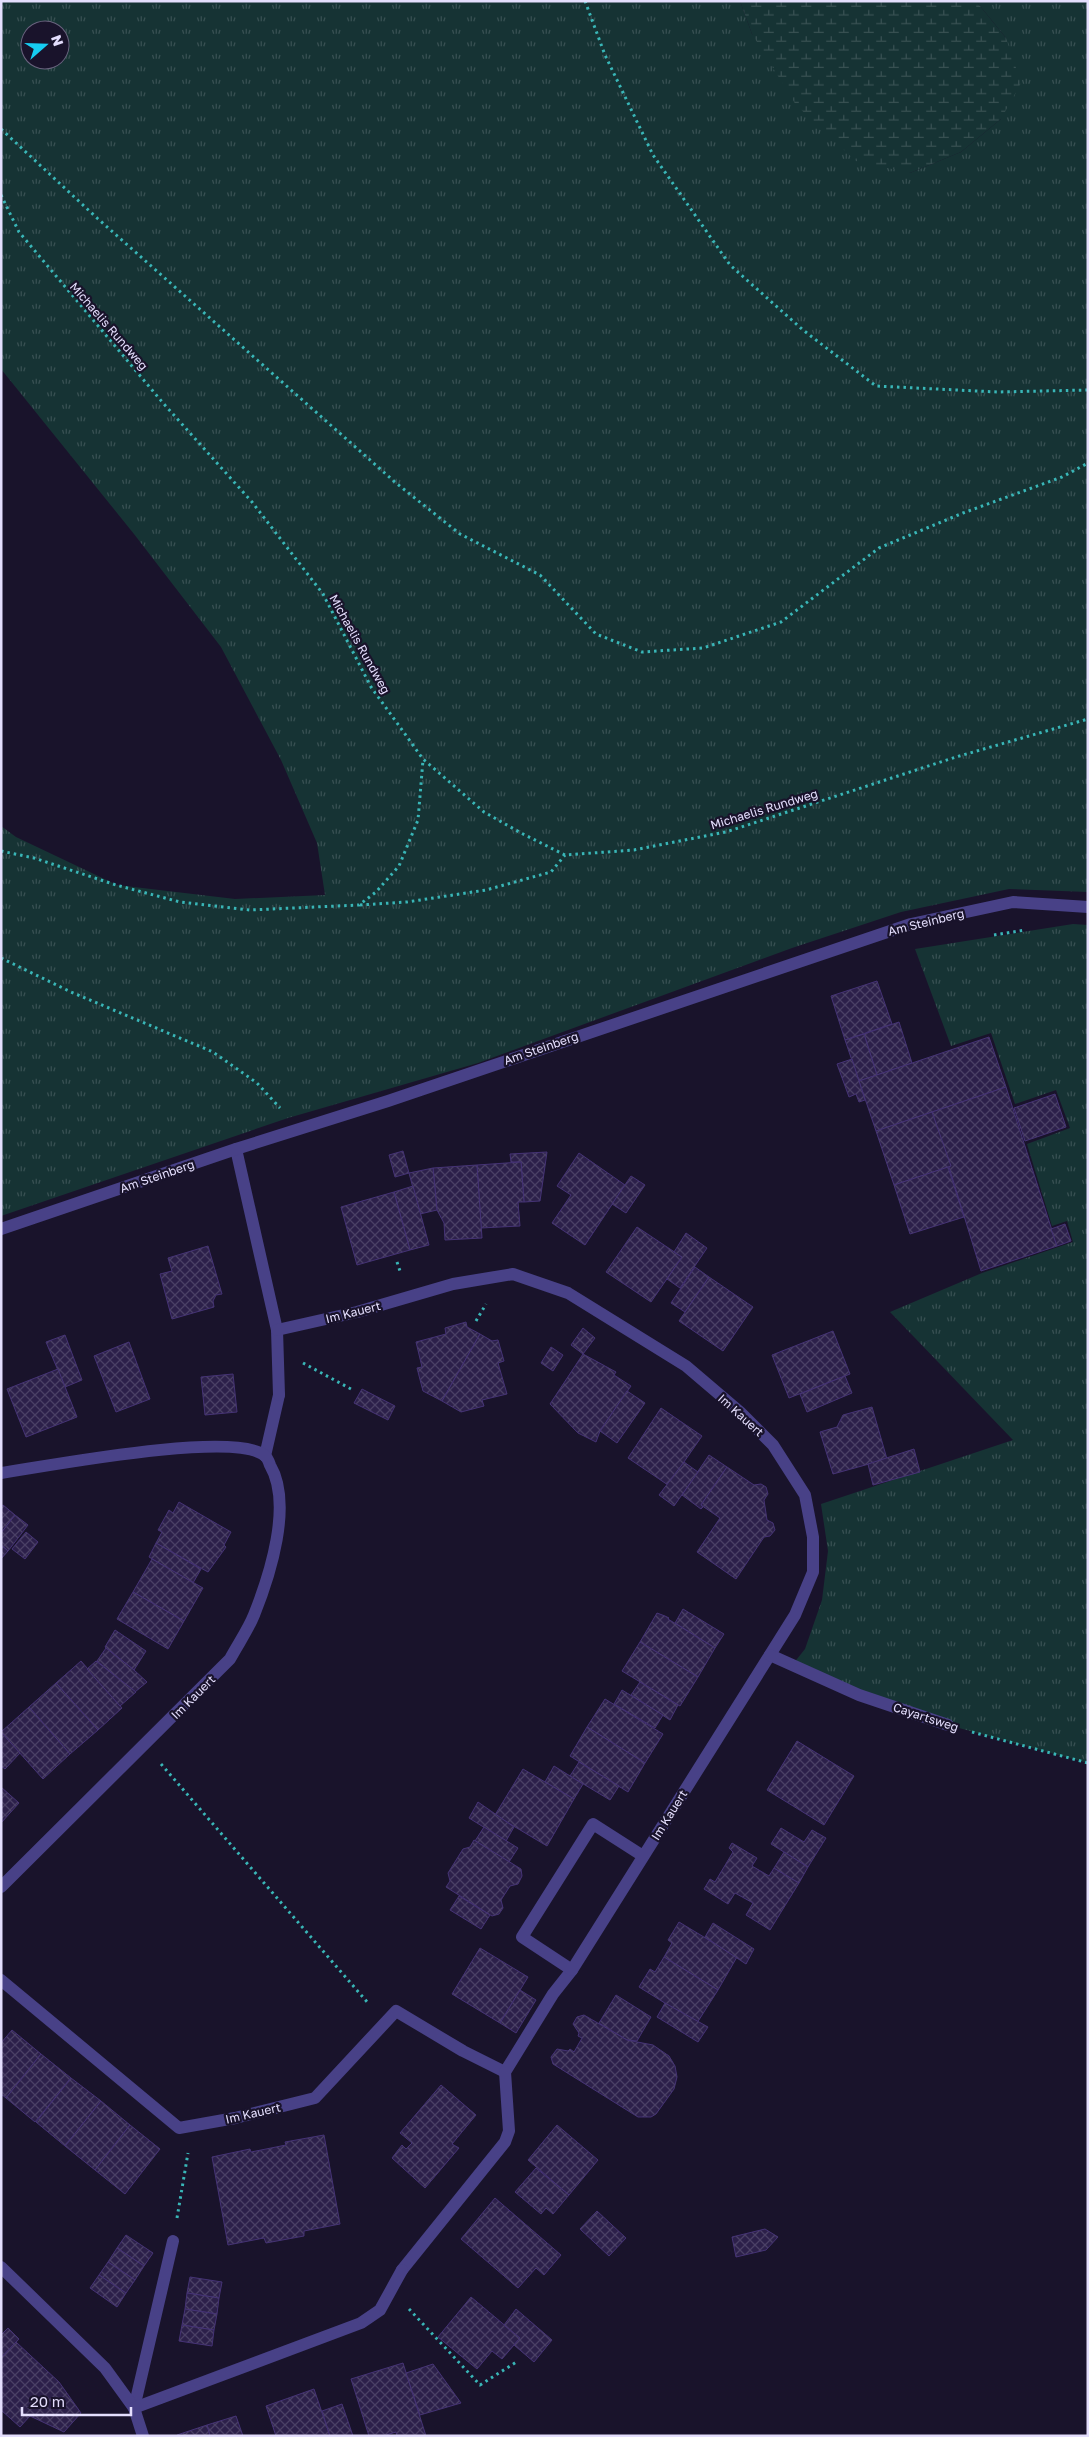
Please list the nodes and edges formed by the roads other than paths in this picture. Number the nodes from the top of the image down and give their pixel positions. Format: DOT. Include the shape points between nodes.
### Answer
graph roads {
  1 [pos="1088,907"];
  2 [pos="236,1148"];
  3 [pos="1,1229"];
  4 [pos="278,1330"];
  5 [pos="265,1456"];
  6 [pos="1,1473"];
  7 [pos="770,1654"];
  8 [pos="948,1725"];
  9 [pos="643,1856"];
  10 [pos="1,1887"];
  11 [pos="572,1970"];
  12 [pos="1,1980"];
  13 [pos="505,2072"];
  14 [pos="173,2241"];
  15 [pos="1,2267"];
  16 [pos="134,2408"];
  17 [pos="143,2436"];
  1 -- 2 [label="street, Am Steinberg" via="1013,902 911,924 388,1101"];
  2 -- 3 [label="street, Am Steinberg"];
  2 -- 4 [label="street"];
  4 -- 5 [label="street" via="279,1394"];
  4 -- 7 [label="street, Im Kauert" via="447,1286 512,1274 568,1293 686,1366 774,1445 805,1495 814,1537 813,1572 795,1614"];
  5 -- 6 [label="street" via="239,1446 211,1445"];
  5 -- 10 [label="street, Im Kauert" via="276,1476 281,1502 273,1561 253,1617 230,1658"];
  7 -- 8 [label="street, Cayartsweg" via="859,1695"];
  7 -- 9 [label="street, Im Kauert"];
  9 -- 11 [label="street, Im Kauert"];
  9 -- 11 [label="street" via="593,1824 522,1937"];
  11 -- 13 [label="street, Im Kauert" via="553,1994"];
  12 -- 13 [label="street, Im Kauert" via="179,2128 316,2098 396,2011"];
  13 -- 16 [label="street" via="509,2132 505,2142 402,2270 380,2310 361,2323"];
  14 -- 16 [label="street"];
  15 -- 16 [label="street" via="105,2368"];
  16 -- 17 [label="street"];
}
